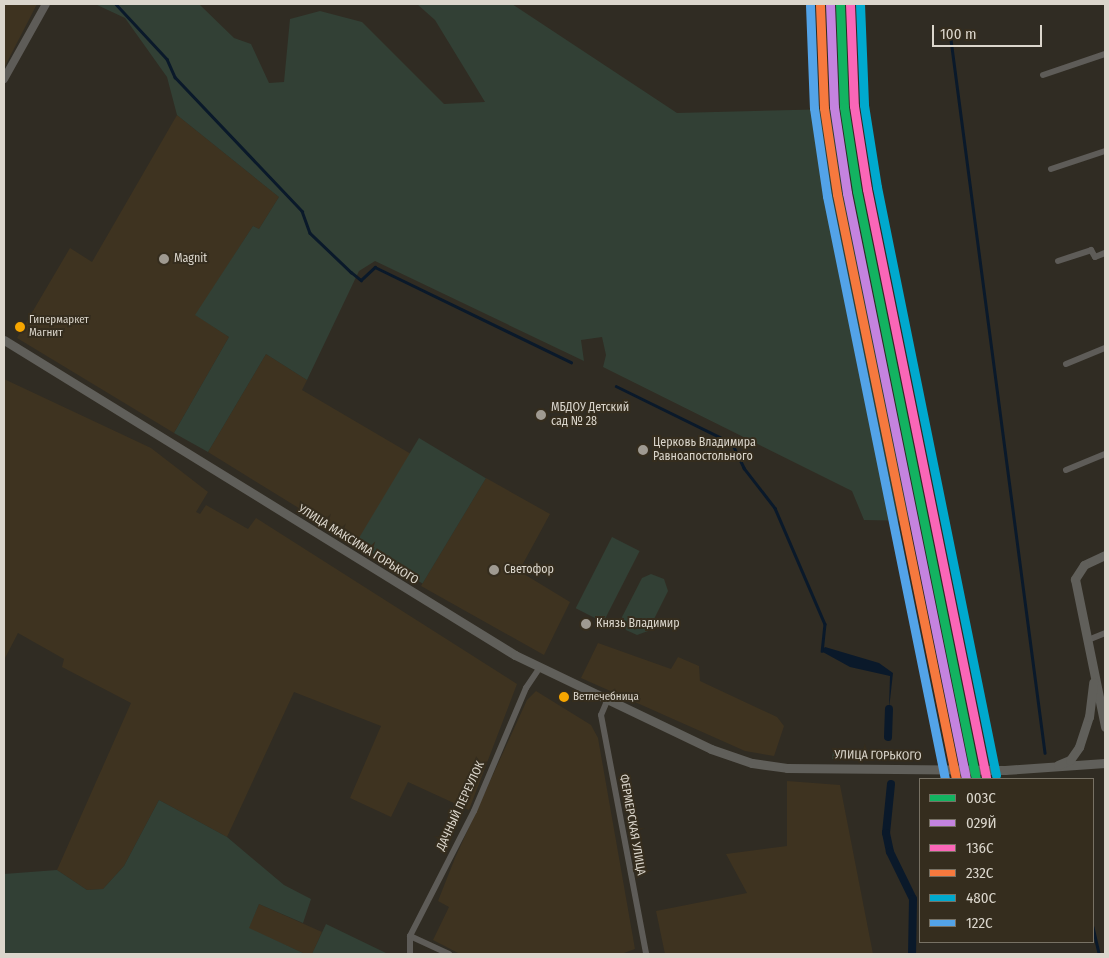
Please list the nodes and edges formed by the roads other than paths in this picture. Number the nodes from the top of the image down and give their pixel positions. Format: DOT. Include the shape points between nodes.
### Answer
graph roads {
  1 [pos="46,4"];
  2 [pos="1105,54"];
  3 [pos="1043,75"];
  4 [pos="4,78"];
  5 [pos="1105,151"];
  6 [pos="1051,169"];
  7 [pos="1105,253"];
  8 [pos="1058,261"];
  9 [pos="4,340"];
  10 [pos="1105,348"];
  11 [pos="1066,364"];
  12 [pos="1105,454"];
  13 [pos="1066,470"];
  14 [pos="1105,555"];
  15 [pos="1105,633"];
  16 [pos="1088,640"];
  17 [pos="1093,664"];
  18 [pos="539,669"];
  19 [pos="607,701"];
  20 [pos="1105,727"];
  21 [pos="711,749"];
  22 [pos="1105,763"];
  23 [pos="1048,768"];
  24 [pos="410,936"];
  25 [pos="410,954"];
  26 [pos="449,954"];
  27 [pos="646,954"];
  1 -- 4 [label="street"];
  2 -- 3 [label="street"];
  5 -- 6 [label="street"];
  7 -- 8 [label="street" via="1095,257 1090,250"];
  9 -- 18 [label="main road, УЛИЦА МАКСИМА ГОРЬКОГО"];
  10 -- 11 [label="street"];
  12 -- 13 [label="street"];
  14 -- 16 [label="main road" via="1084,565 1076,574"];
  15 -- 16 [label="street"];
  16 -- 17 [label="main road"];
  17 -- 20 [label="main road"];
  17 -- 23 [label="main road" via="1089,717 1079,747 1070,760"];
  18 -- 19 [label="main road, УЛИЦА МАКСИМА ГОРЬКОГО"];
  18 -- 24 [label="street, ДАЧНЫЙ ПЕРЕУЛОК" via="526,688 474,811"];
  19 -- 21 [label="main road, УЛИЦА МАКСИМА ГОРЬКОГО"];
  19 -- 27 [label="street, ФЕРМЕРСКАЯ УЛИЦА" via="601,715"];
  21 -- 23 [label="main road, УЛИЦА ГОРЬКОГО" via="752,763 787,768"];
  22 -- 23 [label="main road"];
  24 -- 25 [label="street, ДАЧНЫЙ ПЕРЕУЛОК"];
  24 -- 26 [label="street"];
}
